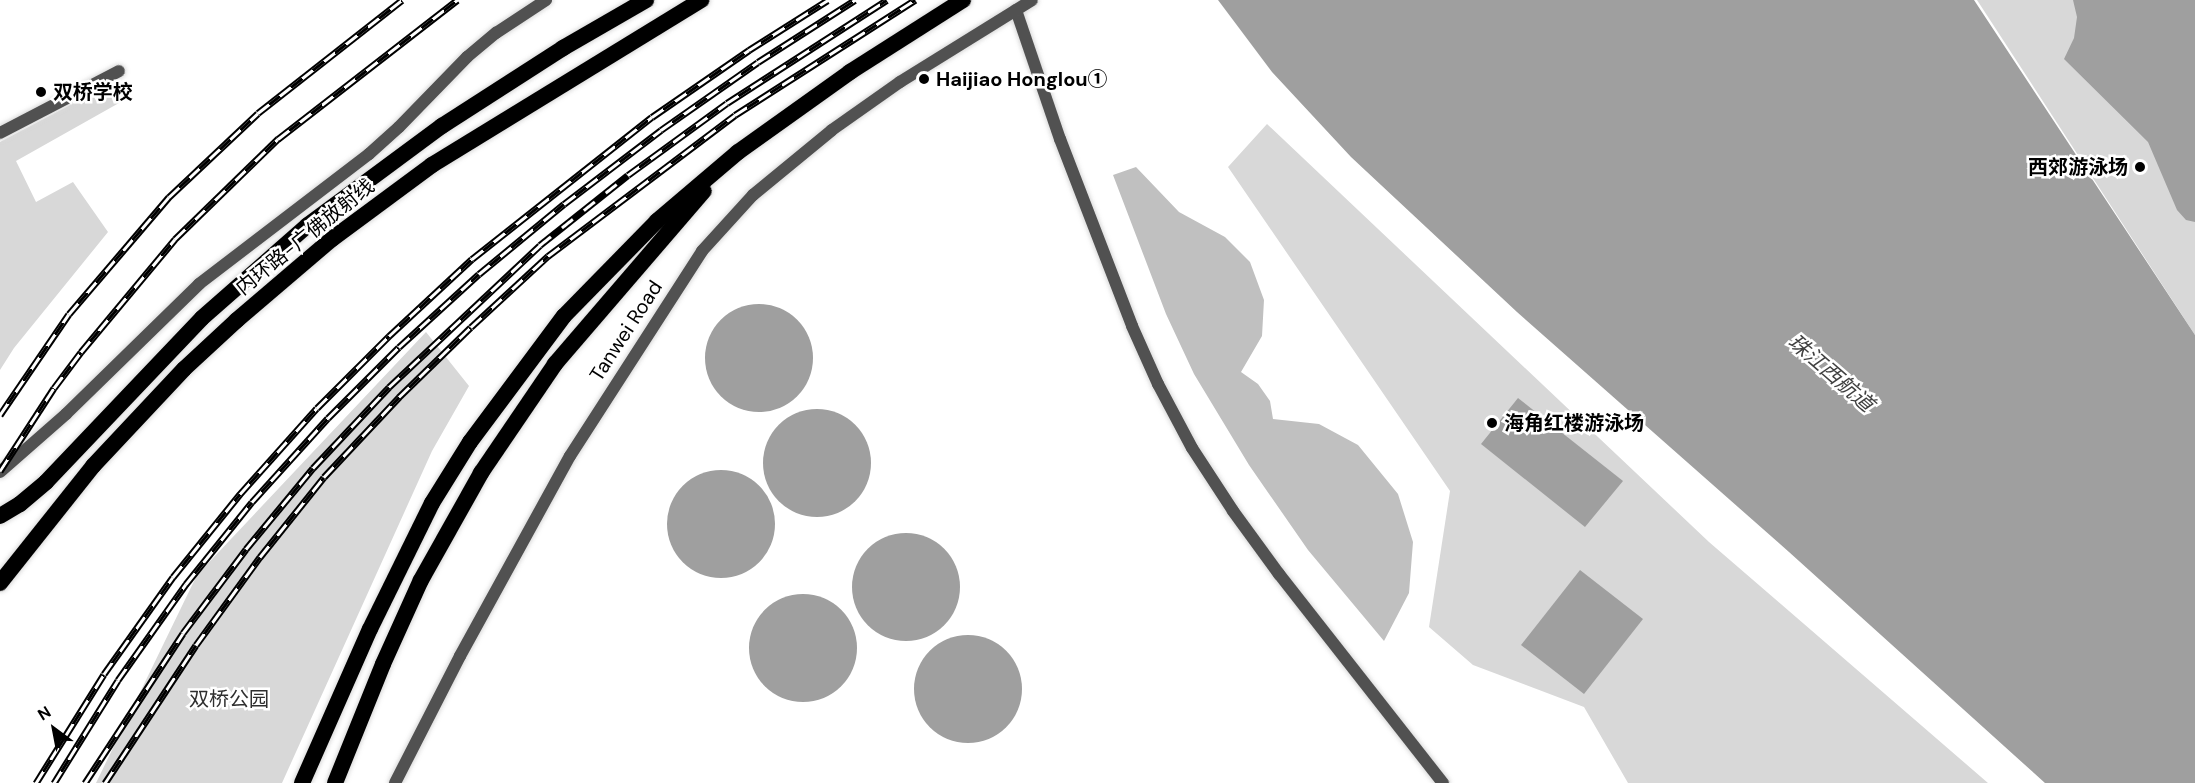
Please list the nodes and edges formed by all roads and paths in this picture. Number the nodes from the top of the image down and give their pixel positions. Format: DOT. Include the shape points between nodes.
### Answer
graph roads {
  1 [pos="546,0"];
  2 [pos="646,0"];
  3 [pos="701,0"];
  4 [pos="963,0"];
  5 [pos="1032,0"];
  6 [pos="1016,10"];
  7 [pos="119,70"];
  8 [pos="0,134"];
  9 [pos="738,152"];
  10 [pos="0,472"];
  11 [pos="0,516"];
  12 [pos="0,583"];
  13 [pos="302,783"];
  14 [pos="335,783"];
  15 [pos="395,783"];
  16 [pos="1443,783"];
  1 -- 10 [label="street" via="467,57 369,154 199,284 66,414"];
  2 -- 11 [label="highway" via="496,90 351,190 202,318 46,482"];
  3 -- 12 [label="highway, 内环路-广佛放射线" via="432,165 332,239 184,369 93,466"];
  4 -- 9 [label="highway" via="850,72"];
  5 -- 6 [label="street, Tanwei Road"];
  6 -- 15 [label="street, Tanwei Road" via="900,82 832,130 753,195 702,251 570,456"];
  6 -- 16 [label="street" via="1060,139 1132,326 1192,448 1279,574"];
  7 -- 8 [label="street"];
  9 -- 13 [label="highway" via="657,221 564,316 470,442 409,548"];
  9 -- 14 [label="highway" via="555,364 503,438 421,580"];
}
